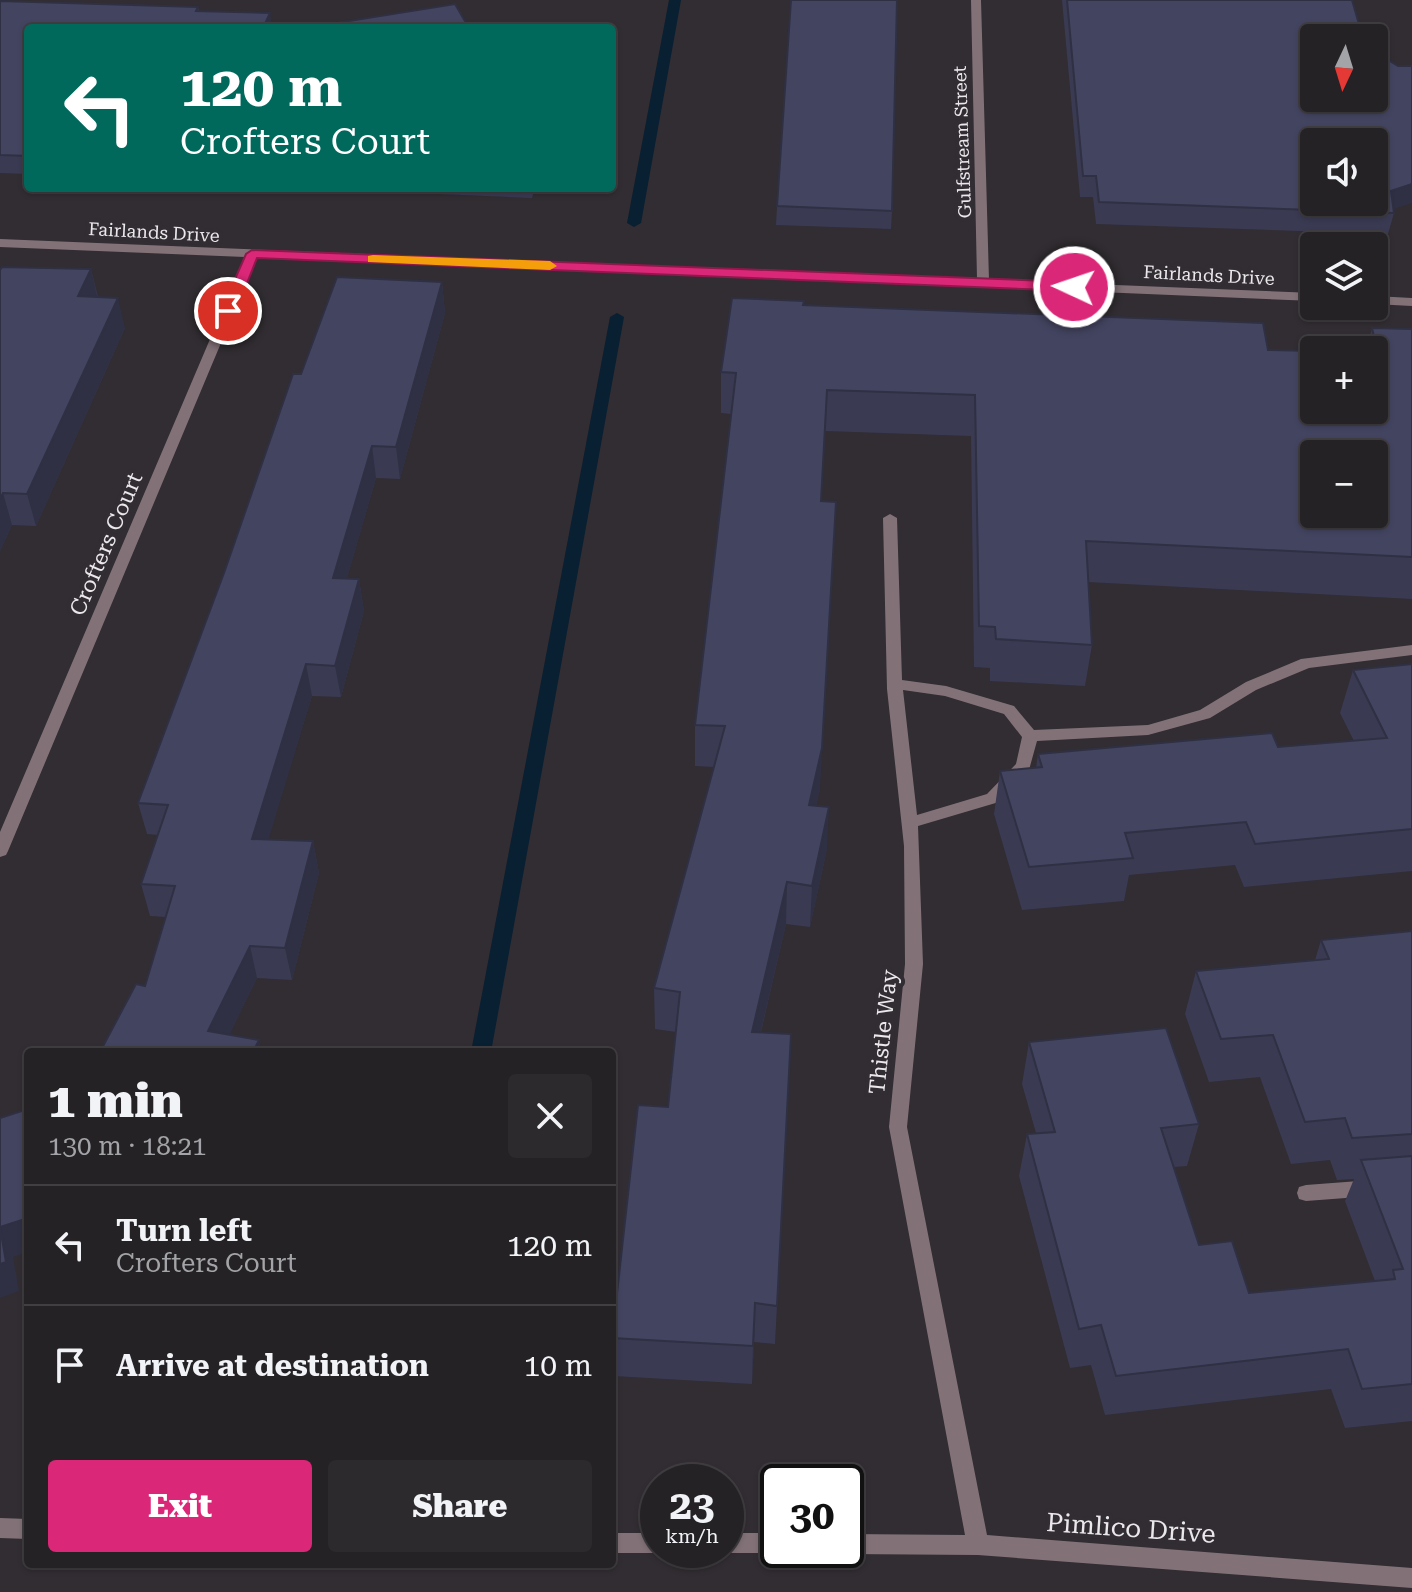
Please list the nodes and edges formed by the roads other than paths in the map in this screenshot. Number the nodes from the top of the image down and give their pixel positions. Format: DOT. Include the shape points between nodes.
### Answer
graph roads {
  1 [pos="976,0"];
  2 [pos="0,243"];
  3 [pos="252,254"];
  4 [pos="983,283"];
  5 [pos="1300,296"];
  6 [pos="1388,301"];
  7 [pos="1412,302"];
  8 [pos="890,518"];
  9 [pos="1412,650"];
  10 [pos="895,684"];
  11 [pos="1030,736"];
  12 [pos="909,823"];
  13 [pos="0,851"];
  14 [pos="1412,1185"];
  15 [pos="1306,1193"];
  16 [pos="0,1528"];
  17 [pos="24,1529"];
  18 [pos="616,1543"];
  19 [pos="640,1543"];
  20 [pos="864,1544"];
  21 [pos="978,1545"];
  22 [pos="1412,1578"];
  1 -- 4 [label="street, Gulfstream Street"];
  2 -- 3 [label="street, Fairlands Drive"];
  3 -- 4 [label="street, Fairlands Drive"];
  3 -- 13 [label="street, Crofters Court"];
  4 -- 5 [label="street, Fairlands Drive"];
  6 -- 7 [label="street"];
  8 -- 10 [label="street, Thistle Way"];
  9 -- 11 [label="street" via="1306,663 1251,686 1205,714 1148,730"];
  10 -- 11 [label="street" via="946,691 1009,710"];
  10 -- 12 [label="street, Thistle Way"];
  11 -- 12 [label="street" via="1023,766 993,798"];
  12 -- 21 [label="street, Thistle Way" via="914,964 898,1127"];
  14 -- 15 [label="street"];
  16 -- 17 [label="street"];
  18 -- 19 [label="street"];
  20 -- 21 [label="street, Pimlico Drive"];
  21 -- 22 [label="street, Pimlico Drive"];
}
